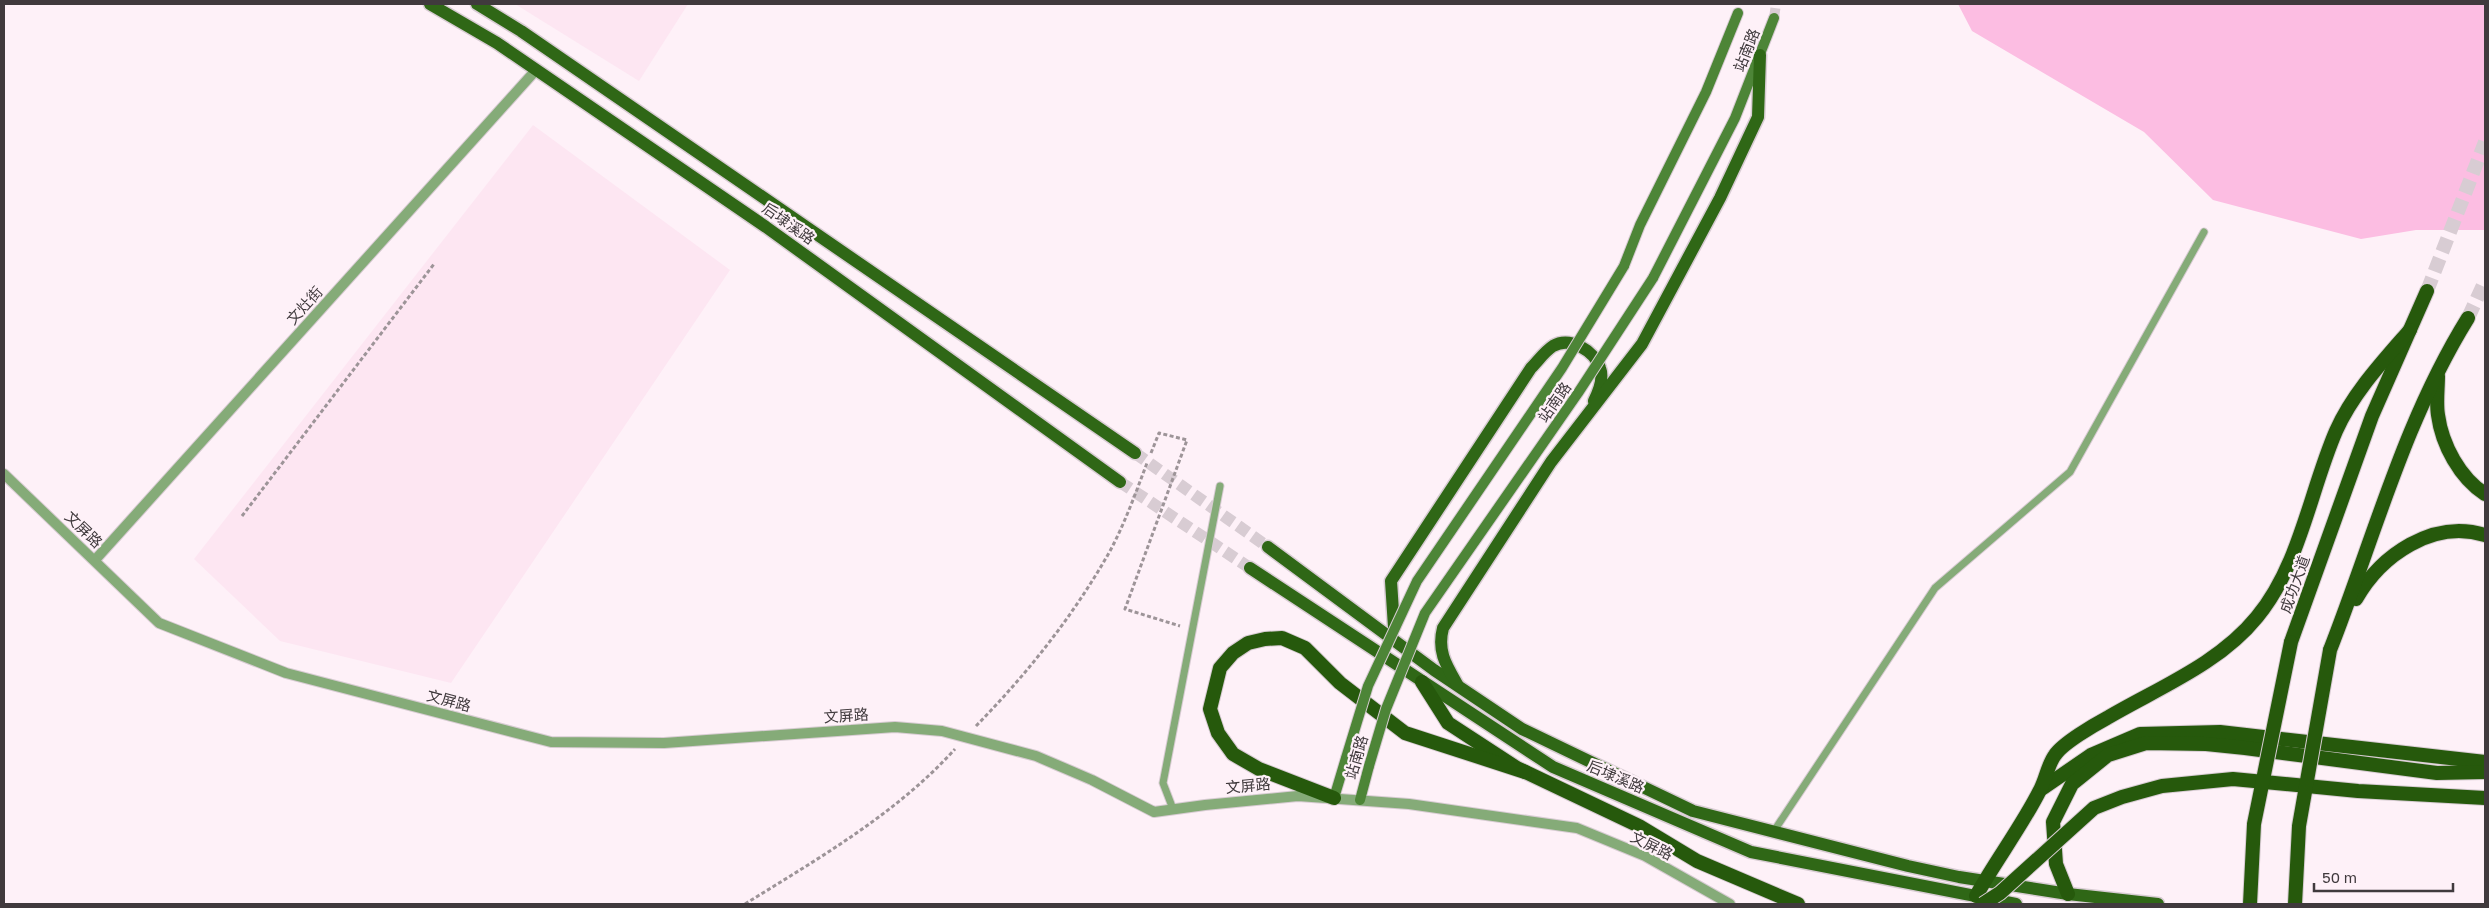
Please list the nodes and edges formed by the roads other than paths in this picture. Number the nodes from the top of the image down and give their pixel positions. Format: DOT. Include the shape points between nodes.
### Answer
graph roads {
  1 [pos="430,4"];
  2 [pos="477,4"];
  3 [pos="1738,13"];
  4 [pos="1774,18"];
  5 [pos="1760,55"];
  6 [pos="536,70"];
  7 [pos="2204,232"];
  8 [pos="2427,291"];
  9 [pos="2468,318"];
  10 [pos="2410,330"];
  11 [pos="2438,370"];
  12 [pos="1583,421"];
  13 [pos="1134,453"];
  14 [pos="4,474"];
  15 [pos="1120,482"];
  16 [pos="1220,486"];
  17 [pos="2485,494"];
  18 [pos="2485,535"];
  19 [pos="1268,547"];
  20 [pos="95,560"];
  21 [pos="1250,568"];
  22 [pos="1394,627"];
  23 [pos="2338,630"];
  24 [pos="1422,682"];
  25 [pos="1458,686"];
  26 [pos="2485,762"];
  27 [pos="1525,772"];
  28 [pos="2485,772"];
  29 [pos="2040,790"];
  30 [pos="1334,798"];
  31 [pos="2485,798"];
  32 [pos="1360,800"];
  33 [pos="1173,809"];
  34 [pos="1774,831"];
  35 [pos="1985,881"];
  36 [pos="2068,894"];
  37 [pos="1980,900"];
  38 [pos="1730,904"];
  39 [pos="1798,904"];
  40 [pos="2016,904"];
  41 [pos="2158,904"];
  42 [pos="2250,904"];
  43 [pos="2295,904"];
  1 -- 6 [label="main road, 后埭溪路"];
  2 -- 13 [label="main road, 后埭溪路" via="521,30"];
  3 -- 22 [label="main road, 站南路, bridge" via="1706,92 1640,225 1624,266 1562,368 1417,581"];
  4 -- 5 [label="main road, 站南路"];
  5 -- 12 [label="main road" via="1758,117 1724,189 1642,344"];
  5 -- 32 [label="main road, 站南路, bridge" via="1735,118 1653,278 1578,393 1425,613 1386,709"];
  6 -- 15 [label="main road, 后埭溪路" via="766,227"];
  6 -- 20 [label="street, 文灶街"];
  7 -- 34 [label="lane" via="2070,472 1935,588"];
  8 -- 10 [label="highway, 成功大道"];
  9 -- 11 [label="highway"];
  10 -- 29 [label="highway" via="2368,379 2337,429 2299,540 2285,571 2257,617 2222,650 2181,677 2091,727 2055,754"];
  10 -- 42 [label="highway, 成功大道, bridge" via="2372,416 2290,642 2254,824"];
  11 -- 17 [label="highway" via="2438,415 2448,449 2470,483"];
  11 -- 23 [label="highway" via="2406,442"];
  12 -- 22 [label="main road" via="1602,379 1600,367 1593,355 1580,346 1564,343 1553,346 1531,368 1392,581"];
  12 -- 25 [label="main road" via="1551,462 1444,628 1440,642 1446,665"];
  14 -- 20 [label="street, 文屏路"];
  16 -- 33 [label="lane" via="1163,783"];
  18 -- 23 [label="highway" via="2454,532 2423,538 2400,550 2382,564 2362,588"];
  19 -- 25 [label="main road"];
  20 -- 33 [label="street, 文屏路" via="159,623 286,672 551,742 664,743 895,727 942,731 1036,756 1154,812"];
  21 -- 24 [label="main road, 后埭溪路"];
  22 -- 30 [label="main road, 站南路, bridge" via="1368,686"];
  23 -- 43 [label="highway, bridge" via="2330,650 2299,826"];
  24 -- 27 [label="highway" via="1448,723"];
  24 -- 37 [label="main road, 后埭溪路" via="1553,767 1751,852"];
  25 -- 34 [label="main road" via="1522,729 1693,810"];
  26 -- 29 [label="highway" via="2220,732 2140,734 2091,755"];
  27 -- 30 [label="highway" via="1405,733 1340,683 1304,648 1282,638 1248,643 1232,653 1220,668 1210,708 1218,733 1233,754 1259,769"];
  27 -- 39 [label="highway" via="1639,826 1697,861"];
  28 -- 36 [label="highway" via="2437,772 2226,746 2146,743 2108,755 2072,784 2053,822 2056,864"];
  29 -- 35 [label="highway"];
  30 -- 32 [label="street, 文屏路"];
  30 -- 33 [label="street, 文屏路" via="1298,796"];
  31 -- 37 [label="highway, bridge" via="2358,791 2233,779 2162,786 2094,808 2000,893"];
  32 -- 38 [label="street, 文屏路" via="1577,828 1645,856"];
  34 -- 35 [label="main road" via="1908,866"];
  35 -- 36 [label="main road"];
  35 -- 37 [label="highway"];
  36 -- 41 [label="main road"];
  37 -- 40 [label="main road, 后埭溪路"];
}
